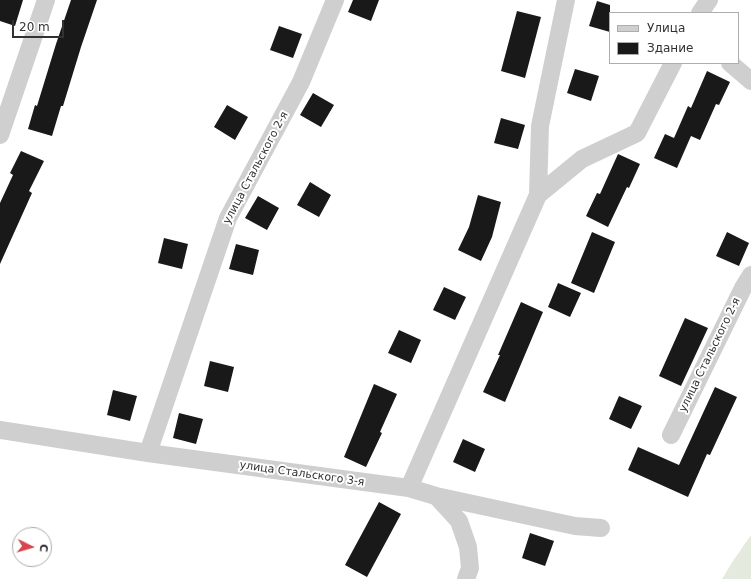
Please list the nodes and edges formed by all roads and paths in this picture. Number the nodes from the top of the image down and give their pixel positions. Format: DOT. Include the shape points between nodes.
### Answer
graph roads {
  1 [pos="46,0"];
  2 [pos="335,0"];
  3 [pos="566,0"];
  4 [pos="709,0"];
  5 [pos="701,12"];
  6 [pos="672,64"];
  7 [pos="731,64"];
  8 [pos="751,81"];
  9 [pos="0,135"];
  10 [pos="538,195"];
  11 [pos="751,275"];
  12 [pos="0,430"];
  13 [pos="671,435"];
  14 [pos="148,453"];
  15 [pos="409,488"];
  16 [pos="436,496"];
  17 [pos="601,528"];
  18 [pos="466,579"];
  1 -- 9 [label="street"];
  2 -- 14 [label="street, улица Стальского 2-я" via="301,82 228,218"];
  3 -- 10 [label="street" via="540,126"];
  4 -- 5 [label="street"];
  6 -- 10 [label="street" via="638,133 582,159"];
  7 -- 8 [label="street"];
  10 -- 15 [label="street"];
  11 -- 13 [label="street, улица Стальского 2-я"];
  12 -- 14 [label="street, улица Стальского 3-я"];
  14 -- 15 [label="street, улица Стальского 3-я"];
  15 -- 16 [label="street, улица Стальского 3-я"];
  16 -- 17 [label="street, улица Стальского 3-я" via="575,526"];
  16 -- 18 [label="street" via="459,521 468,547 470,568"];
}
